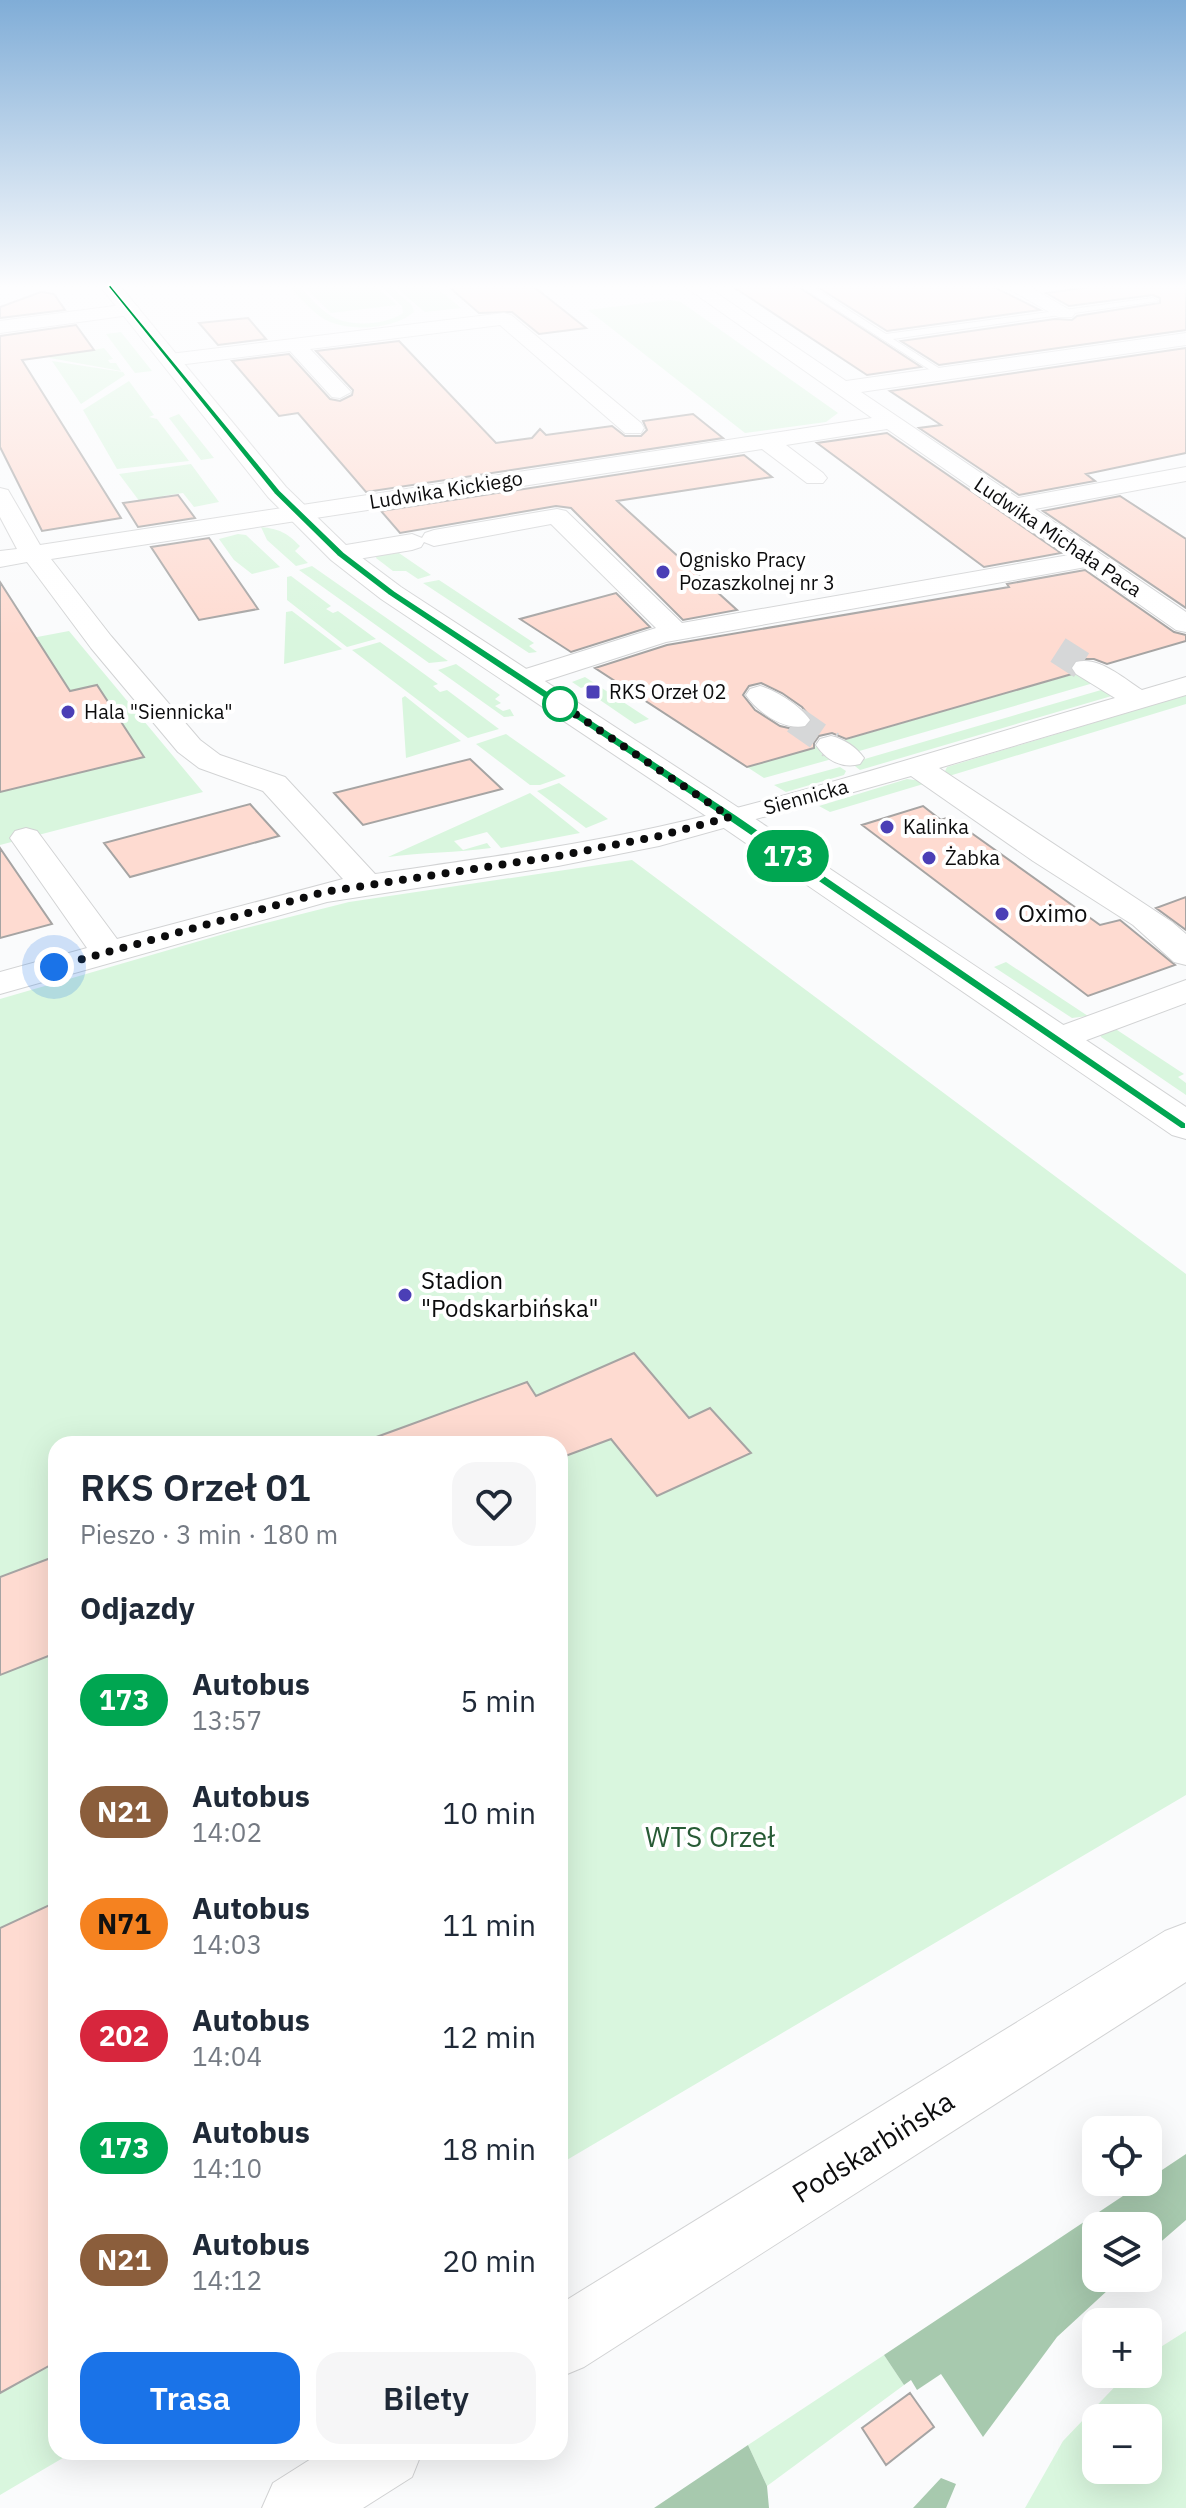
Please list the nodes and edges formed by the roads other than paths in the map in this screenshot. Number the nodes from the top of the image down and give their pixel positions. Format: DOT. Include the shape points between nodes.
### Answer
graph roads {
  1 [pos="205,403"];
  2 [pos="604,403"];
  3 [pos="864,403"];
  4 [pos="892,422"];
  5 [pos="766,441"];
  6 [pos="664,456"];
  7 [pos="1186,474"];
  8 [pos="815,478"];
  9 [pos="0,495"];
  10 [pos="1014,506"];
  11 [pos="296,513"];
  12 [pos="34,553"];
  13 [pos="340,554"];
  14 [pos="0,559"];
  15 [pos="1090,559"];
  16 [pos="1186,624"];
  17 [pos="675,632"];
  18 [pos="1086,668"];
  19 [pos="523,679"];
  20 [pos="1186,686"];
  21 [pos="760,695"];
  22 [pos="1139,700"];
  23 [pos="795,720"];
  24 [pos="916,766"];
  25 [pos="730,817"];
  26 [pos="26,838"];
  27 [pos="366,884"];
  28 [pos="108,952"];
  29 [pos="1186,955"];
  30 [pos="0,983"];
  31 [pos="1186,991"];
  32 [pos="1060,1039"];
  33 [pos="1186,1126"];
  34 [pos="1186,1950"];
  35 [pos="568,2338"];
  36 [pos="374,2460"];
  37 [pos="298,2508"];
  1 -- 11 [label="street"];
  2 -- 6 [label="street"];
  3 -- 4 [label="street, Ludwika Michała Paca"];
  4 -- 5 [label="street, Ludwika Kickiego"];
  4 -- 10 [label="street, Ludwika Michała Paca"];
  5 -- 6 [label="street, Ludwika Kickiego"];
  5 -- 8 [label="street"];
  6 -- 11 [label="street, Ludwika Kickiego"];
  7 -- 10 [label="street"];
  9 -- 12 [label="street"];
  10 -- 15 [label="street, Ludwika Michała Paca"];
  11 -- 12 [label="street, Ludwika Kickiego"];
  11 -- 13 [label="street"];
  12 -- 14 [label="street, Ludwika Kickiego"];
  12 -- 27 [label="street" via="101,642 204,761 274,784"];
  13 -- 17 [label="street" via="557,516"];
  13 -- 19 [label="street"];
  15 -- 16 [label="street, Ludwika Michała Paca"];
  15 -- 17 [label="street"];
  17 -- 19 [label="street"];
  18 -- 22 [label="street"];
  19 -- 25 [label="street"];
  20 -- 22 [label="street, Siennicka"];
  21 -- 23 [label="street"];
  22 -- 24 [label="street, Siennicka"];
  24 -- 25 [label="street, Siennicka"];
  24 -- 29 [label="street" via="1118,901"];
  25 -- 27 [label="street, Siennicka" via="558,856"];
  25 -- 32 [label="street"];
  26 -- 28 [label="street"];
  27 -- 28 [label="street, Siennicka"];
  28 -- 30 [label="street, Siennicka"];
  31 -- 32 [label="street"];
  32 -- 33 [label="street"];
  34 -- 35 [label="street, Podskarbińska"];
  36 -- 37 [label="street"];
}
